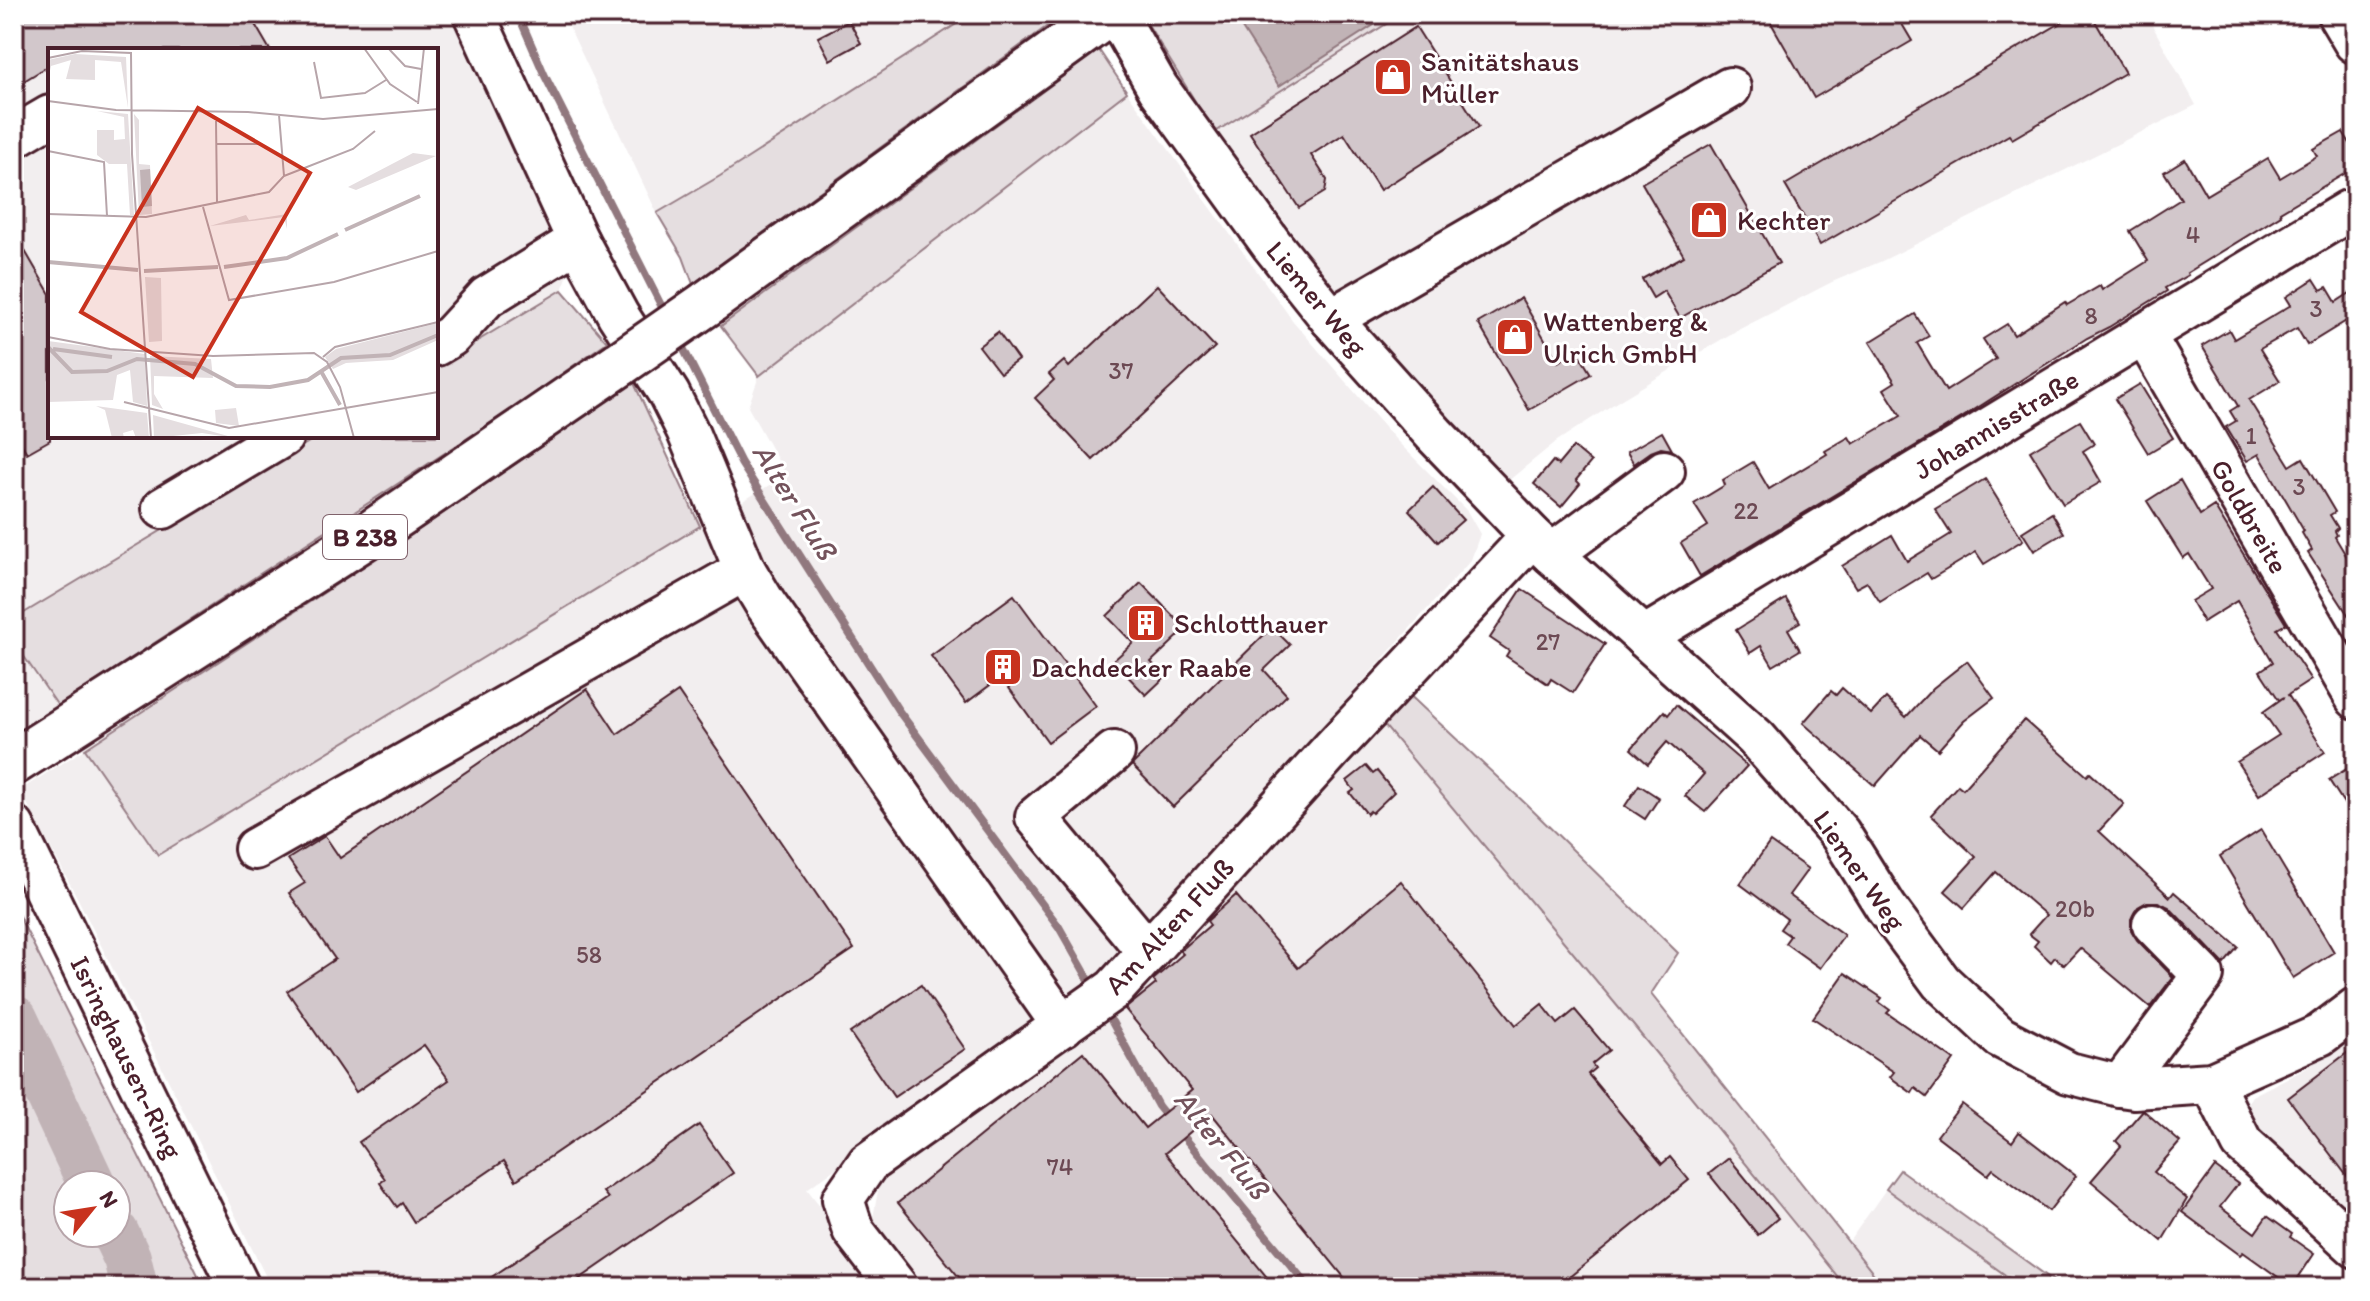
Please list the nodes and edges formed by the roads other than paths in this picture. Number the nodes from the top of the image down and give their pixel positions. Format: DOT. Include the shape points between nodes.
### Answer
graph roads {
  1 [pos="474,14"];
  2 [pos="1108,14"];
  3 [pos="1116,14"];
  4 [pos="2340,14"];
  5 [pos="2356,41"];
  6 [pos="1730,88"];
  7 [pos="48,117"];
  8 [pos="14,137"];
  9 [pos="2348,211"];
  10 [pos="578,241"];
  11 [pos="1331,319"];
  12 [pos="2144,334"];
  13 [pos="438,344"];
  14 [pos="280,438"];
  15 [pos="1664,471"];
  16 [pos="163,508"];
  17 [pos="1542,545"];
  18 [pos="745,570"];
  19 [pos="1644,637"];
  20 [pos="2356,698"];
  21 [pos="1114,752"];
  22 [pos="14,762"];
  23 [pos="14,827"];
  24 [pos="255,849"];
  25 [pos="2153,924"];
  26 [pos="1148,952"];
  27 [pos="2356,1008"];
  28 [pos="1063,1026"];
  29 [pos="2212,1083"];
  30 [pos="2120,1086"];
  31 [pos="2356,1247"];
  32 [pos="239,1287"];
  33 [pos="897,1287"];
  1 -- 10 [label="street"];
  2 -- 22 [label="main road, B 238, bridge" via="621,363 376,530"];
  3 -- 11 [label="street, Liemer Weg" via="1158,88"];
  4 -- 5 [label="main road"];
  6 -- 11 [label="street"];
  7 -- 8 [label="street"];
  9 -- 12 [label="street, Johannisstraße"];
  10 -- 13 [label="street" via="487,297"];
  10 -- 18 [label="street" via="669,394"];
  11 -- 17 [label="street, Liemer Weg"];
  12 -- 19 [label="street, Johannisstraße"];
  12 -- 20 [label="street, Goldbreite"];
  14 -- 16 [label="street"];
  15 -- 17 [label="street"];
  17 -- 19 [label="street, Liemer Weg"];
  17 -- 26 [label="street, Am Alten Fluß" via="1333,748"];
  18 -- 24 [label="street"];
  18 -- 28 [label="street"];
  19 -- 30 [label="street, Liemer Weg" via="1756,738 1840,834 1941,982 2000,1037 2069,1073"];
  21 -- 26 [label="street" via="1036,817"];
  23 -- 32 [label="street, Isringhausen-Ring"];
  25 -- 30 [label="street" via="2203,975"];
  26 -- 28 [label="street, Am Alten Fluß" via="1114,989"];
  27 -- 29 [label="street, Liemer Weg" via="2320,1035"];
  28 -- 33 [label="street, Am Alten Fluß" via="868,1163 843,1199 853,1230"];
  29 -- 30 [label="street, Liemer Weg"];
  29 -- 31 [label="street" via="2242,1143"];
}
